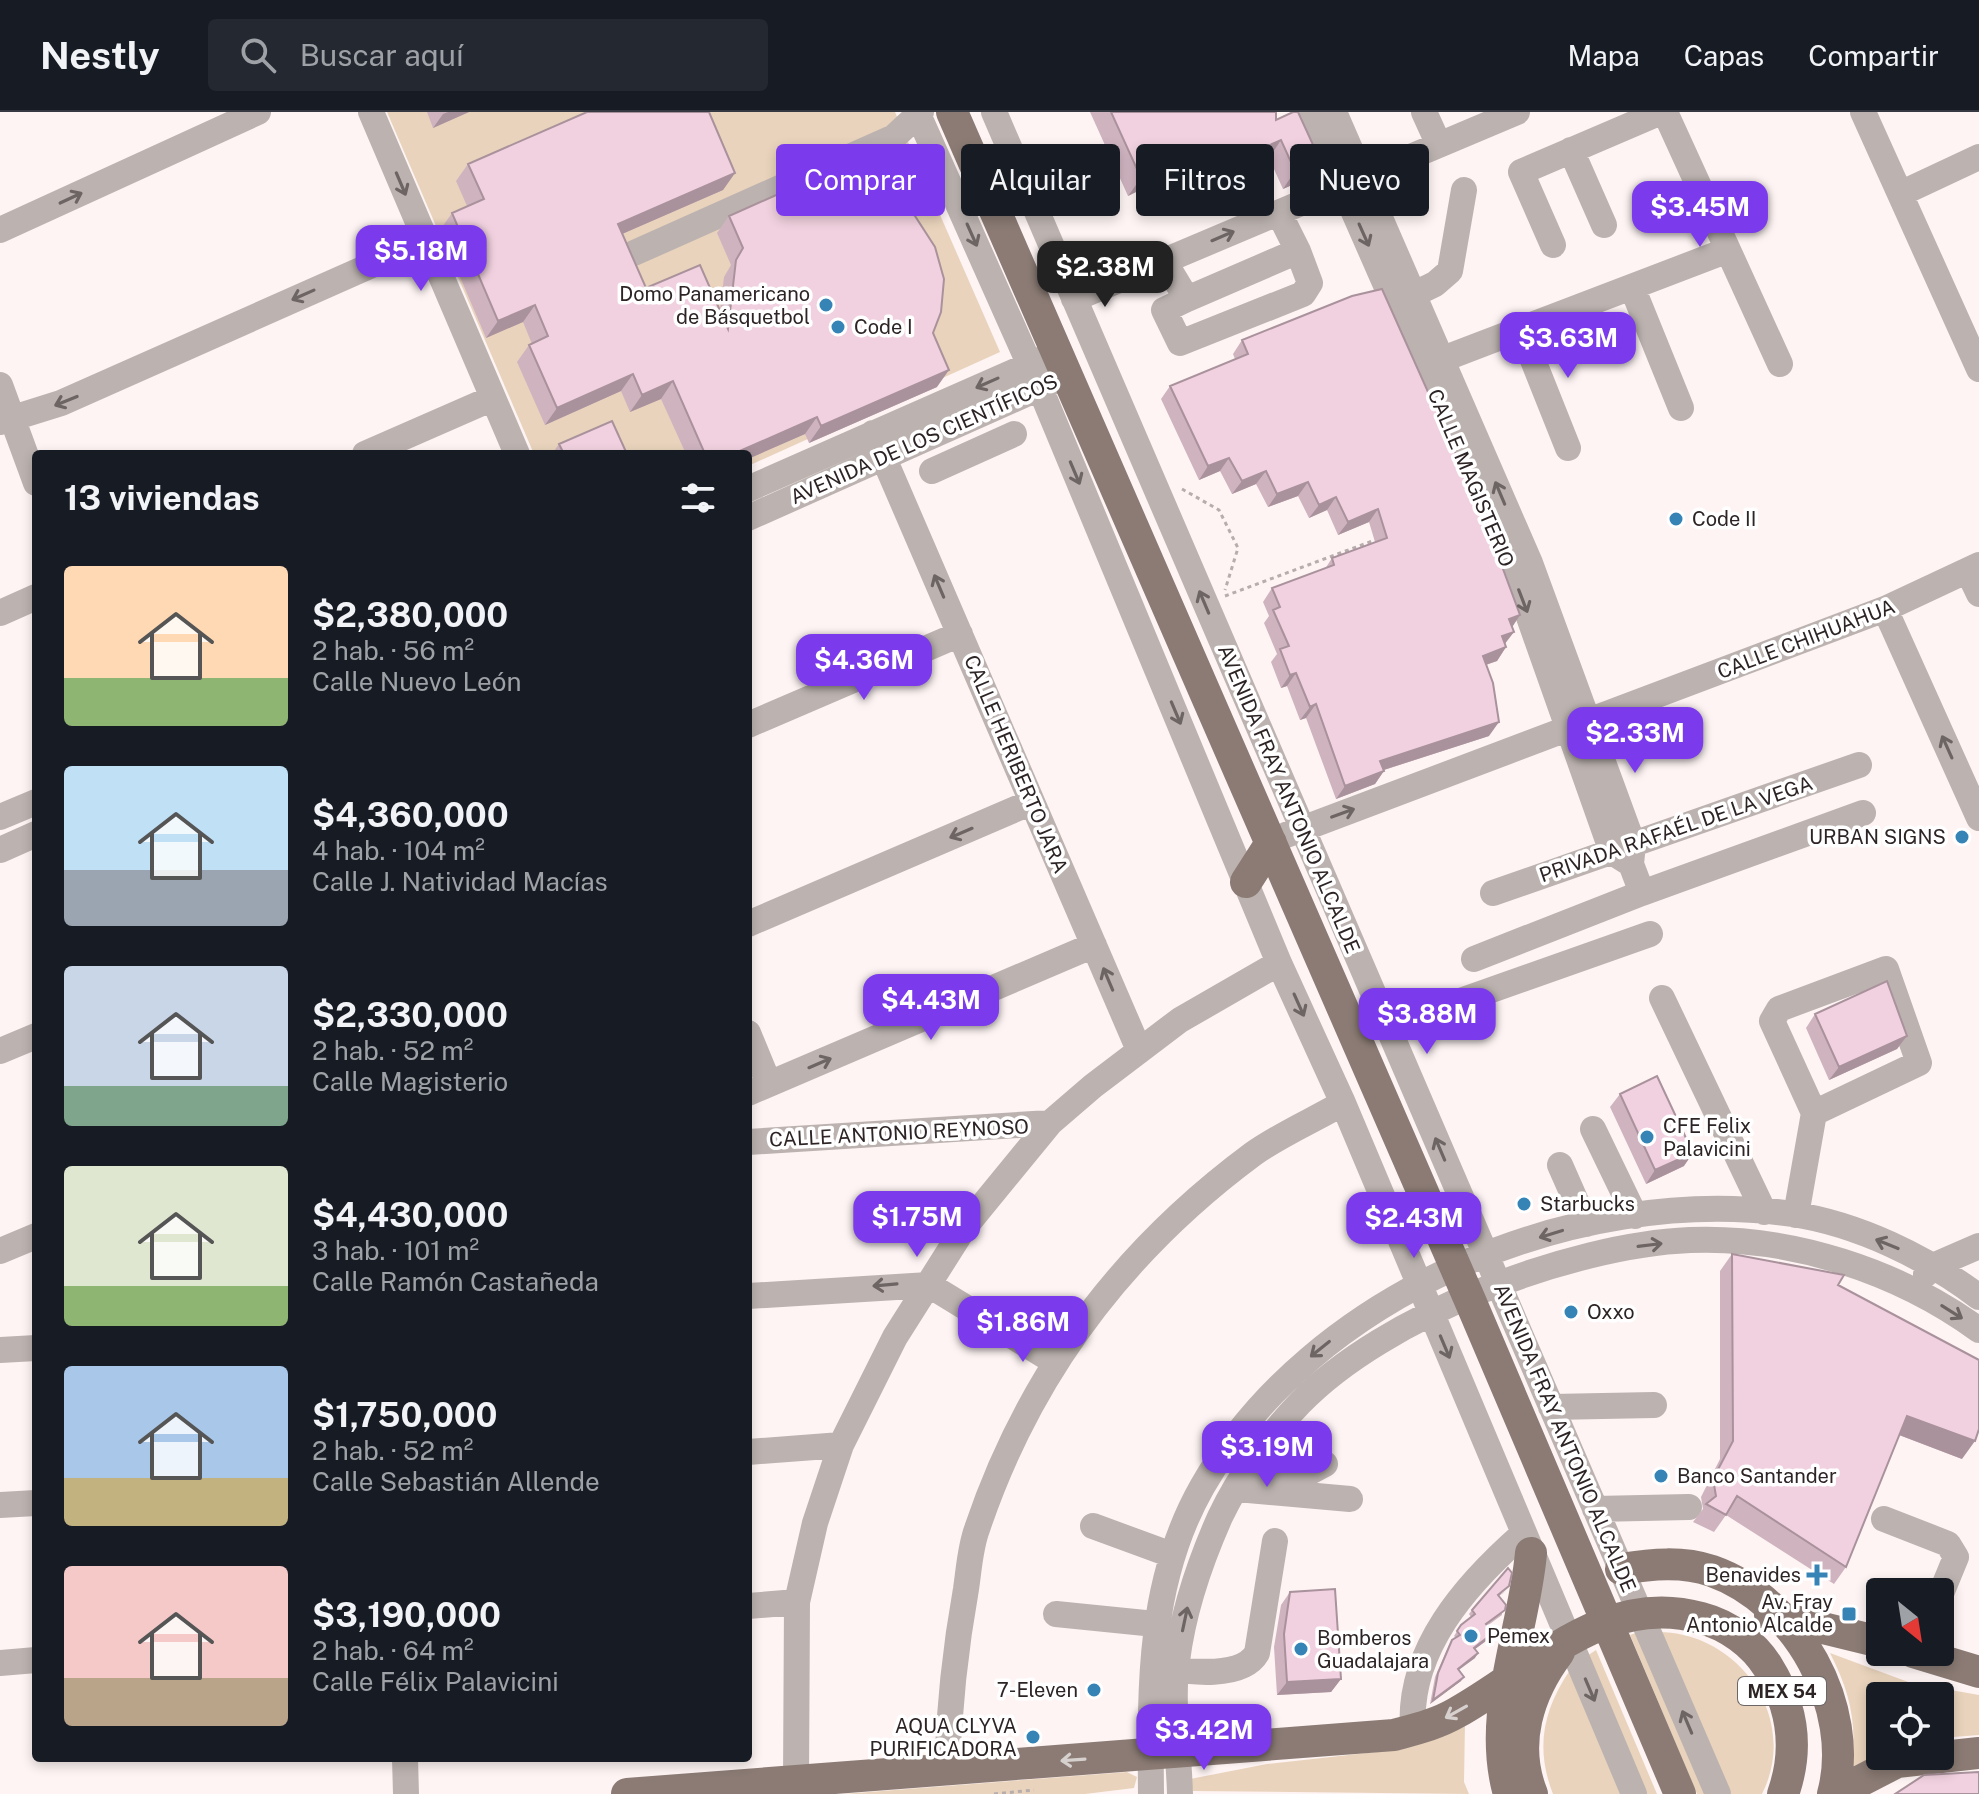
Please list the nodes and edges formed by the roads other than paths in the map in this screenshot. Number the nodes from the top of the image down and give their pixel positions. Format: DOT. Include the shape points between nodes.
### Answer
graph roads {
  1 [pos="258,112"];
  2 [pos="371,112"];
  3 [pos="952,112"];
  4 [pos="994,112"];
  5 [pos="1310,112"];
  6 [pos="1334,112"];
  7 [pos="1424,112"];
  8 [pos="1517,112"];
  9 [pos="1663,112"];
  10 [pos="1863,112"];
  11 [pos="919,113"];
  12 [pos="1330,144"];
  13 [pos="1343,144"];
  14 [pos="1439,145"];
  15 [pos="1429,149"];
  16 [pos="1571,150"];
  17 [pos="1979,157"];
  18 [pos="1464,190"];
  19 [pos="1900,194"];
  20 [pos="1290,208"];
  21 [pos="1279,213"];
  22 [pos="1368,216"];
  23 [pos="1604,225"];
  24 [pos="0,230"];
  25 [pos="426,241"];
  26 [pos="1553,245"];
  27 [pos="1728,250"];
  28 [pos="1298,251"];
  29 [pos="634,253"];
  30 [pos="1164,261"];
  31 [pos="1632,287"];
  32 [pos="1074,299"];
  33 [pos="1187,299"];
  34 [pos="1405,299"];
  35 [pos="1521,330"];
  36 [pos="1095,349"];
  37 [pos="1443,359"];
  38 [pos="1780,364"];
  39 [pos="1979,369"];
  40 [pos="1049,370"];
  41 [pos="0,385"];
  42 [pos="493,398"];
  43 [pos="1681,408"];
  44 [pos="6,420"];
  45 [pos="955,425"];
  46 [pos="1014,434"];
  47 [pos="878,445"];
  48 [pos="1568,448"];
  49 [pos="374,450"];
  50 [pos="515,450"];
  51 [pos="969,454"];
  52 [pos="932,471"];
  53 [pos="32,475"];
  54 [pos="752,488"];
  55 [pos="752,516"];
  56 [pos="1975,577"];
  57 [pos="32,599"];
  58 [pos="1885,609"];
  59 [pos="0,613"];
  60 [pos="960,634"];
  61 [pos="752,723"];
  62 [pos="1580,726"];
  63 [pos="1859,765"];
  64 [pos="1032,802"];
  65 [pos="32,804"];
  66 [pos="1863,813"];
  67 [pos="0,817"];
  68 [pos="1979,818"];
  69 [pos="1302,828"];
  70 [pos="32,836"];
  71 [pos="1271,843"];
  72 [pos="0,850"];
  73 [pos="1625,853"];
  74 [pos="1246,882"];
  75 [pos="1493,893"];
  76 [pos="1642,893"];
  77 [pos="752,922"];
  78 [pos="1650,934"];
  79 [pos="1094,945"];
  80 [pos="1474,959"];
  81 [pos="1279,963"];
  82 [pos="1662,998"];
  83 [pos="1380,1010"];
  84 [pos="32,1038"];
  85 [pos="1139,1050"];
  86 [pos="0,1051"];
  87 [pos="752,1055"];
  88 [pos="758,1089"];
  89 [pos="1343,1103"];
  90 [pos="1814,1113"];
  91 [pos="1050,1123"];
  92 [pos="1602,1128"];
  93 [pos="752,1142"];
  94 [pos="1560,1165"];
  95 [pos="1764,1212"];
  96 [pos="1644,1214"];
  97 [pos="1796,1215"];
  98 [pos="1586,1224"];
  99 [pos="32,1238"];
  100 [pos="1979,1246"];
  101 [pos="0,1251"];
  102 [pos="1487,1257"];
  103 [pos="1933,1266"];
  104 [pos="1456,1269"];
  105 [pos="929,1285"];
  106 [pos="1419,1285"];
  107 [pos="1499,1285"];
  108 [pos="1912,1290"];
  109 [pos="752,1296"];
  110 [pos="1979,1297"];
  111 [pos="1469,1298"];
  112 [pos="1432,1314"];
  113 [pos="1979,1330"];
  114 [pos="32,1348"];
  115 [pos="0,1350"];
  116 [pos="1053,1361"];
  117 [pos="1654,1405"];
  118 [pos="1551,1407"];
  119 [pos="841,1445"];
  120 [pos="752,1452"];
  121 [pos="1253,1462"];
  122 [pos="1325,1464"];
  123 [pos="1237,1489"];
  124 [pos="1350,1499"];
  125 [pos="32,1503"];
  126 [pos="0,1505"];
  127 [pos="1689,1507"];
  128 [pos="1595,1509"];
  129 [pos="1884,1519"];
  130 [pos="1093,1526"];
  131 [pos="1275,1541"];
  132 [pos="1527,1544"];
  133 [pos="1172,1555"];
  134 [pos="1621,1569"];
  135 [pos="1947,1578"];
  136 [pos="797,1602"];
  137 [pos="752,1606"];
  138 [pos="1640,1612"];
  139 [pos="1056,1614"];
  140 [pos="1775,1615"];
  141 [pos="1707,1619"];
  142 [pos="1606,1621"];
  143 [pos="1155,1624"];
  144 [pos="1866,1638"];
  145 [pos="1569,1640"];
  146 [pos="32,1660"];
  147 [pos="0,1663"];
  148 [pos="1954,1664"];
  149 [pos="1164,1669"];
  150 [pos="1979,1672"];
  151 [pos="1508,1679"];
  152 [pos="1413,1730"];
  153 [pos="1165,1753"];
  154 [pos="1979,1753"];
  155 [pos="405,1762"];
  156 [pos="947,1770"];
  157 [pos="796,1780"];
  158 [pos="406,1794"];
  159 [pos="627,1794"];
  160 [pos="1151,1794"];
  161 [pos="1180,1794"];
  162 [pos="1509,1794"];
  163 [pos="1532,1794"];
  164 [pos="1634,1794"];
  165 [pos="1680,1794"];
  166 [pos="1718,1794"];
  167 [pos="1783,1794"];
  168 [pos="1834,1794"];
  24 -- 1 [label="street, one-way"];
  2 -- 25 [label="street, one-way"];
  3 -- 40 [label="main road, AVENIDA FRAY ANTONIO ALCALDE"];
  4 -- 32 [label="street, AVENIDA FRAY ANTONIO ALCALDE"];
  5 -- 12 [label="street, CALLE MAGISTERIO"];
  6 -- 13 [label="street, CALLE MAGISTERIO"];
  7 -- 14 [label="street"];
  8 -- 14 [label="street"];
  9 -- 16 [label="street"];
  9 -- 27 [label="street"];
  10 -- 19 [label="street"];
  11 -- 29 [label="street" via="894,137"];
  11 -- 40 [label="street, AVENIDA FRAY ANTONIO ALCALDE, one-way"];
  14 -- 15 [label="street"];
  16 -- 23 [label="street"];
  16 -- 26 [label="street" via="1521,172"];
  17 -- 19 [label="street"];
  18 -- 34 [label="street" via="1450,271"];
  19 -- 39 [label="street"];
  20 -- 21 [label="street"];
  21 -- 28 [label="street"];
  30 -- 21 [label="street, one-way"];
  22 -- 34 [label="street, CALLE MAGISTERIO"];
  25 -- 42 [label="street"];
  25 -- 44 [label="street, one-way" via="61,403"];
  27 -- 31 [label="street"];
  27 -- 38 [label="street"];
  28 -- 33 [label="street"];
  28 -- 33 [label="street" via="1310,283 1303,294 1180,343 1164,310"];
  30 -- 32 [label="street"];
  30 -- 33 [label="street"];
  31 -- 35 [label="street"];
  31 -- 43 [label="street"];
  32 -- 36 [label="street, AVENIDA FRAY ANTONIO ALCALDE"];
  34 -- 37 [label="street, CALLE MAGISTERIO"];
  34 -- 62 [label="street, CALLE MAGISTERIO, one-way" via="1518,586"];
  35 -- 37 [label="street"];
  35 -- 48 [label="street"];
  36 -- 40 [label="street, AVENIDA DE LOS CIENTÍFICOS"];
  69 -- 36 [label="street, AVENIDA FRAY ANTONIO ALCALDE, one-way"];
  62 -- 37 [label="street, CALLE MAGISTERIO, one-way" via="1530,563"];
  40 -- 45 [label="street, AVENIDA DE LOS CIENTÍFICOS"];
  40 -- 47 [label="street, AVENIDA DE LOS CIENTÍFICOS, one-way"];
  40 -- 71 [label="main road, AVENIDA FRAY ANTONIO ALCALDE"];
  40 -- 74 [label="street, AVENIDA FRAY ANTONIO ALCALDE, one-way"];
  41 -- 44 [label="street"];
  42 -- 49 [label="street"];
  42 -- 50 [label="street"];
  44 -- 53 [label="street"];
  45 -- 47 [label="street, AVENIDA DE LOS CIENTÍFICOS"];
  45 -- 51 [label="street"];
  46 -- 51 [label="street"];
  47 -- 54 [label="street, AVENIDA DE LOS CIENTÍFICOS"];
  47 -- 55 [label="street, AVENIDA DE LOS CIENTÍFICOS"];
  60 -- 47 [label="street, CALLE HERIBERTO JARA, one-way"];
  51 -- 52 [label="street"];
  56 -- 58 [label="street, CALLE CHIHUAHUA"];
  57 -- 59 [label="street"];
  58 -- 62 [label="street, CALLE CHIHUAHUA"];
  68 -- 58 [label="street, one-way"];
  60 -- 61 [label="street"];
  60 -- 64 [label="street, CALLE HERIBERTO JARA"];
  69 -- 62 [label="street, CALLE CHIHUAHUA, one-way"];
  62 -- 73 [label="street, CALLE MAGISTERIO"];
  63 -- 73 [label="street, PRIVADA RAFAÉL DE LA VEGA"];
  64 -- 77 [label="street, one-way"];
  64 -- 79 [label="street, CALLE HERIBERTO JARA"];
  65 -- 67 [label="street"];
  66 -- 76 [label="street"];
  69 -- 71 [label="street, CALLE CHIHUAHUA"];
  69 -- 83 [label="street, AVENIDA FRAY ANTONIO ALCALDE"];
  70 -- 72 [label="street"];
  71 -- 74 [label="main road"];
  71 -- 104 [label="main road, AVENIDA FRAY ANTONIO ALCALDE"];
  73 -- 75 [label="street, PRIVADA RAFAÉL DE LA VEGA"];
  73 -- 76 [label="street, CALLE MAGISTERIO"];
  74 -- 81 [label="street, AVENIDA FRAY ANTONIO ALCALDE"];
  76 -- 80 [label="street"];
  78 -- 83 [label="street" via="1449,1005 1417,1001"];
  85 -- 79 [label="street, CALLE HERIBERTO JARA, one-way"];
  88 -- 79 [label="street, one-way"];
  81 -- 85 [label="street" via="1226,991"];
  81 -- 89 [label="street, AVENIDA FRAY ANTONIO ALCALDE, one-way"];
  82 -- 95 [label="street"];
  102 -- 83 [label="street, AVENIDA FRAY ANTONIO ALCALDE, one-way"];
  84 -- 86 [label="street"];
  85 -- 91 [label="street"];
  87 -- 88 [label="street"];
  89 -- 106 [label="street, AVENIDA FRAY ANTONIO ALCALDE"];
  89 -- 116 [label="street" via="1255,1153 1160,1234 1087,1313"];
  90 -- 90 [label="street" via="1773,1015 1886,969 1919,1063"];
  90 -- 97 [label="street"];
  91 -- 93 [label="street, CALLE ANTONIO REYNOSO"];
  91 -- 105 [label="street" via="996,1186"];
  92 -- 96 [label="street"];
  94 -- 98 [label="street"];
  95 -- 96 [label="street" via="1690,1209"];
  95 -- 97 [label="street"];
  96 -- 98 [label="street"];
  103 -- 97 [label="street, one-way" via="1856,1232"];
  98 -- 102 [label="street, one-way"];
  99 -- 101 [label="street"];
  100 -- 103 [label="street"];
  102 -- 104 [label="street"];
  102 -- 107 [label="street, AVENIDA FRAY ANTONIO ALCALDE"];
  103 -- 108 [label="street"];
  103 -- 110 [label="street"];
  104 -- 106 [label="street"];
  104 -- 111 [label="main road, AVENIDA FRAY ANTONIO ALCALDE"];
  105 -- 109 [label="street, one-way"];
  105 -- 116 [label="street"];
  105 -- 119 [label="street" via="895,1337"];
  106 -- 112 [label="street, AVENIDA FRAY ANTONIO ALCALDE"];
  106 -- 133 [label="street, one-way" via="1344,1329 1285,1377 1237,1432 1208,1477"];
  107 -- 108 [label="street, one-way" via="1614,1249 1690,1240 1774,1245 1838,1259"];
  107 -- 111 [label="street"];
  107 -- 118 [label="street, AVENIDA FRAY ANTONIO ALCALDE"];
  108 -- 113 [label="street, one-way"];
  111 -- 112 [label="street"];
  111 -- 142 [label="main road, AVENIDA FRAY ANTONIO ALCALDE"];
  112 -- 121 [label="street" via="1357,1356 1301,1402"];
  112 -- 132 [label="street, AVENIDA FRAY ANTONIO ALCALDE, one-way"];
  114 -- 115 [label="street"];
  116 -- 156 [label="street" via="1023,1415 976,1531 949,1705"];
  117 -- 118 [label="street"];
  118 -- 128 [label="street, AVENIDA FRAY ANTONIO ALCALDE"];
  119 -- 120 [label="street"];
  119 -- 136 [label="street"];
  121 -- 122 [label="street" via="1291,1482"];
  121 -- 123 [label="street"];
  123 -- 124 [label="street"];
  149 -- 123 [label="street, one-way" via="1221,1515"];
  125 -- 126 [label="street"];
  127 -- 128 [label="street"];
  128 -- 134 [label="street, AVENIDA FRAY ANTONIO ALCALDE"];
  129 -- 135 [label="street" via="1948,1544 1956,1557"];
  130 -- 133 [label="street"];
  131 -- 149 [label="street" via="1253,1660 1200,1672"];
  132 -- 145 [label="street, AVENIDA FRAY ANTONIO ALCALDE"];
  132 -- 151 [label="main road"];
  132 -- 152 [label="street" via="1480,1572 1458,1599 1416,1677"];
  133 -- 143 [label="street"];
  134 -- 138 [label="street, AVENIDA FRAY ANTONIO ALCALDE"];
  134 -- 140 [label="main road" via="1672,1564 1711,1571 1746,1589"];
  136 -- 137 [label="street"];
  136 -- 157 [label="street"];
  138 -- 141 [label="main road, MEX 54" via="1679,1612"];
  138 -- 142 [label="main road, MEX 54"];
  166 -- 138 [label="street, AVENIDA FRAY ANTONIO ALCALDE, one-way"];
  139 -- 143 [label="street"];
  140 -- 141 [label="main road, MEX 54"];
  140 -- 144 [label="main road, MEX 54"];
  140 -- 168 [label="main road" via="1808,1654 1830,1699 1839,1746"];
  141 -- 167 [label="main road, MEX 54" via="1744,1641 1781,1688 1794,1749"];
  142 -- 145 [label="main road, MEX 54"];
  142 -- 165 [label="main road, AVENIDA FRAY ANTONIO ALCALDE"];
  143 -- 149 [label="street"];
  145 -- 151 [label="main road"];
  145 -- 163 [label="main road, MEX 54" via="1534,1691 1524,1726 1522,1752"];
  145 -- 164 [label="street, AVENIDA FRAY ANTONIO ALCALDE, one-way"];
  146 -- 147 [label="street"];
  148 -- 150 [label="main road"];
  149 -- 153 [label="street"];
  151 -- 152 [label="main road, one-way" via="1456,1713"];
  151 -- 162 [label="main road" via="1501,1767"];
  152 -- 153 [label="main road"];
  153 -- 156 [label="main road, one-way"];
  153 -- 160 [label="street"];
  153 -- 161 [label="street"];
  154 -- 168 [label="main road" via="1897,1762"];
  155 -- 158 [label="street"];
  156 -- 157 [label="main road"];
  157 -- 159 [label="main road"];
}
